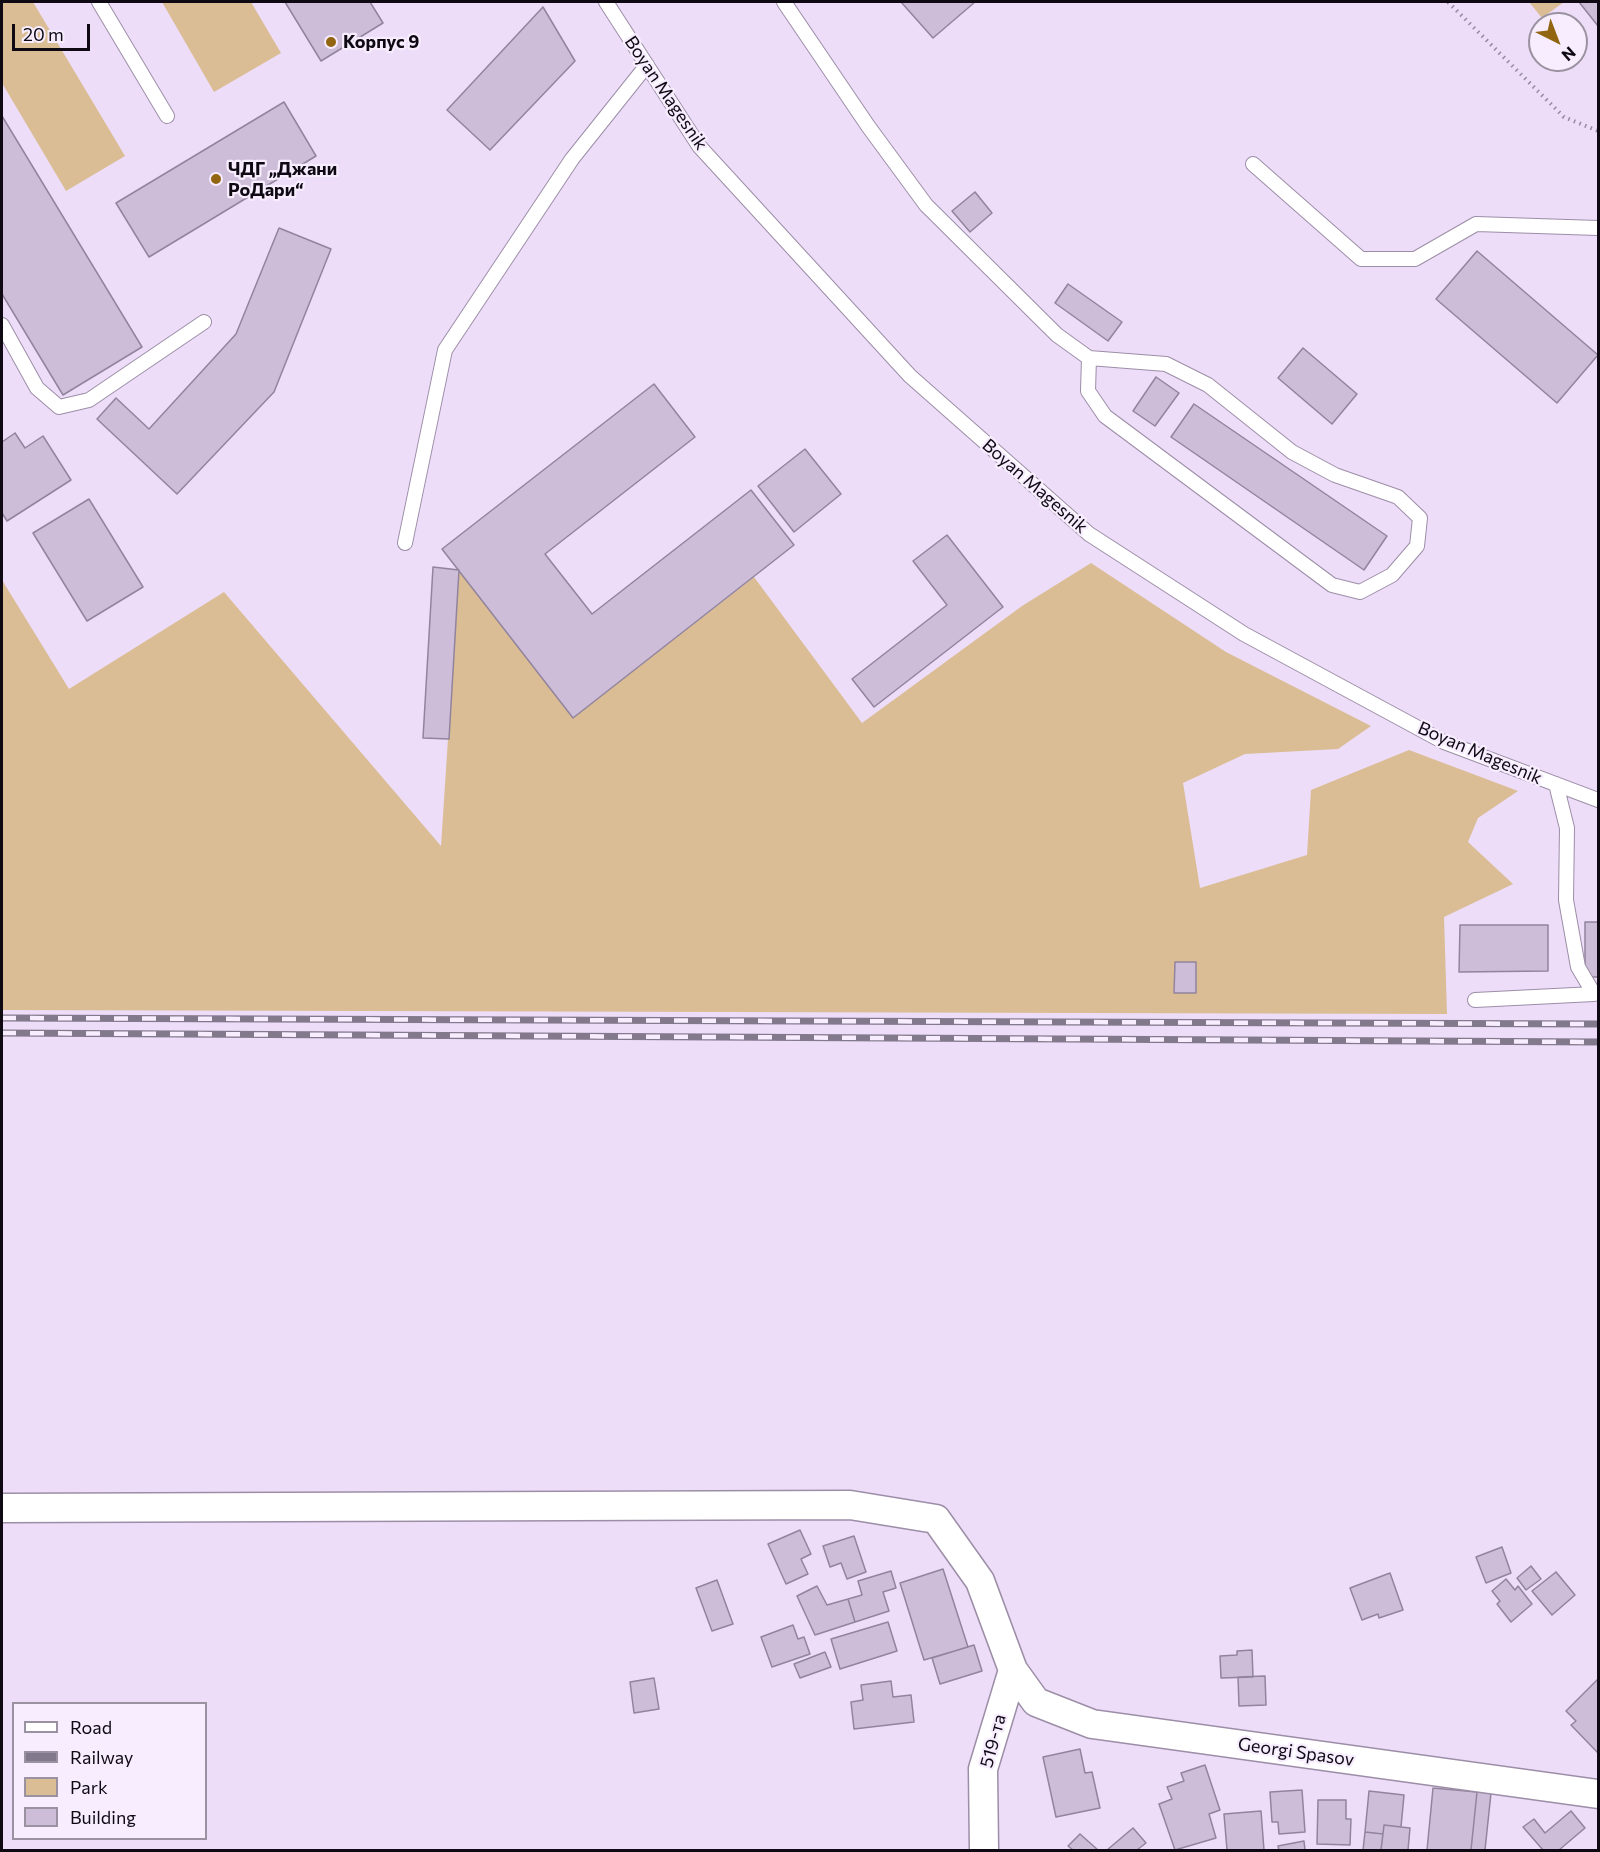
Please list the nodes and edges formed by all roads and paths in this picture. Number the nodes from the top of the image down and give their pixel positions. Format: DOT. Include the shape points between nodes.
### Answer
graph roads {
  1 [pos="99,2"];
  2 [pos="606,2"];
  3 [pos="784,2"];
  4 [pos="1448,2"];
  5 [pos="647,65"];
  6 [pos="166,116"];
  7 [pos="1599,131"];
  8 [pos="1253,164"];
  9 [pos="1599,228"];
  10 [pos="204,322"];
  11 [pos="2,325"];
  12 [pos="1089,358"];
  13 [pos="405,543"];
  14 [pos="1556,784"];
  15 [pos="1599,800"];
  16 [pos="1475,1000"];
  17 [pos="2,1508"];
  18 [pos="1013,1670"];
  19 [pos="1599,1794"];
  20 [pos="984,1851"];
  1 -- 6 [label="lane"];
  2 -- 5 [label="lane, Boyan Magesnik"];
  3 -- 12 [label="lane" via="927,206 1057,335"];
  4 -- 7 [label="path" via="1564,117"];
  5 -- 13 [label="lane" via="572,159 445,350"];
  5 -- 14 [label="lane, Boyan Magesnik" via="699,146 910,376 1089,534 1244,634 1433,736"];
  8 -- 9 [label="lane" via="1361,259 1415,259 1476,224"];
  10 -- 11 [label="lane" via="88,400 59,407 37,388"];
  12 -- 12 [label="lane" via="1166,364 1208,385 1292,452 1335,475 1398,497 1420,518 1417,546 1392,575 1360,592 1332,585 1105,416 1088,391"];
  14 -- 15 [label="lane, Boyan Magesnik"];
  14 -- 16 [label="lane" via="1567,828 1566,900 1578,967 1594,994"];
  17 -- 18 [label="street, Georgi Spasov" via="850,1505 936,1519 980,1581"];
  18 -- 19 [label="street, Georgi Spasov" via="1036,1702 1092,1724"];
  18 -- 20 [label="street, 519-та" via="983,1769"];
}
